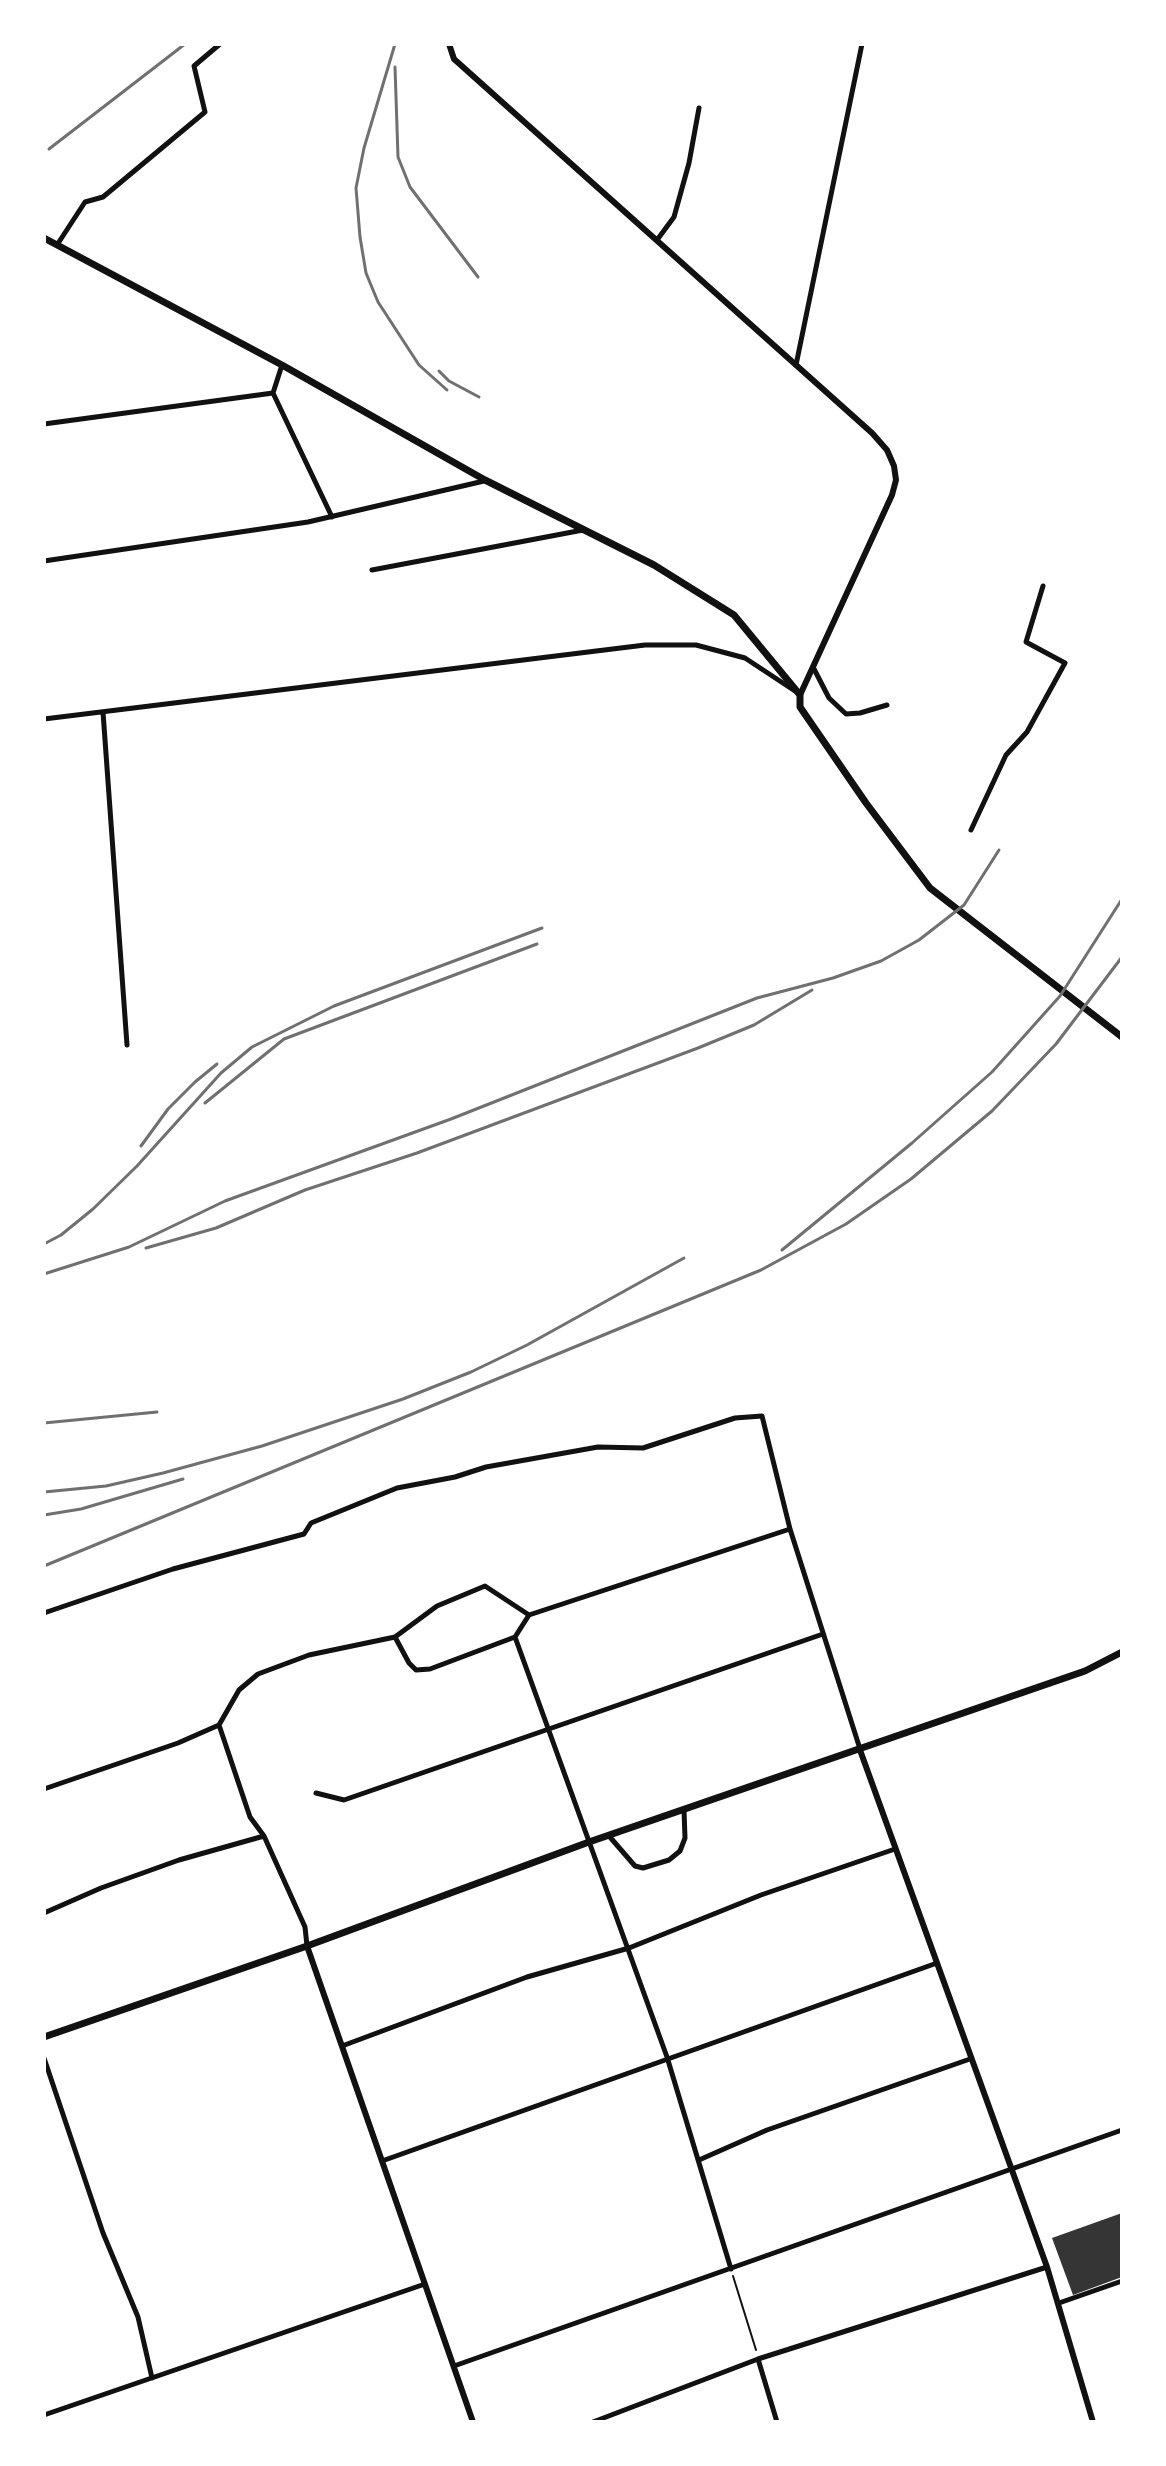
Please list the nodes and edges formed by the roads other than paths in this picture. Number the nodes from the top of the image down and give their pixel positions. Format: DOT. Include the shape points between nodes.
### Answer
graph roads {
  1 [pos="220,44"];
  2 [pos="449,44"];
  3 [pos="862,44"];
  4 [pos="699,108"];
  5 [pos="44,238"];
  6 [pos="657,240"];
  7 [pos="57,245"];
  8 [pos="282,365"];
  9 [pos="796,365"];
  10 [pos="273,393"];
  11 [pos="44,424"];
  12 [pos="485,480"];
  13 [pos="332,517"];
  14 [pos="584,530"];
  15 [pos="44,561"];
  16 [pos="372,570"];
  17 [pos="1043,586"];
  18 [pos="813,667"];
  19 [pos="800,695"];
  20 [pos="887,705"];
  21 [pos="103,712"];
  22 [pos="44,719"];
  23 [pos="971,830"];
  24 [pos="1122,1037"];
  25 [pos="127,1045"];
  26 [pos="790,1529"];
  27 [pos="44,1613"];
  28 [pos="529,1615"];
  29 [pos="823,1634"];
  30 [pos="395,1637"];
  31 [pos="515,1637"];
  32 [pos="1122,1652"];
  33 [pos="219,1725"];
  34 [pos="548,1729"];
  35 [pos="860,1750"];
  36 [pos="44,1789"];
  37 [pos="316,1793"];
  38 [pos="684,1810"];
  39 [pos="264,1836"];
  40 [pos="609,1836"];
  41 [pos="589,1842"];
  42 [pos="895,1849"];
  43 [pos="44,1913"];
  44 [pos="307,1946"];
  45 [pos="629,1948"];
  46 [pos="937,1963"];
  47 [pos="44,2037"];
  48 [pos="342,2046"];
  49 [pos="667,2057"];
  50 [pos="44,2058"];
  51 [pos="970,2059"];
  52 [pos="1122,2130"];
  53 [pos="699,2160"];
  54 [pos="382,2161"];
  55 [pos="1012,2168"];
  56 [pos="1047,2267"];
  57 [pos="731,2269"];
  58 [pos="1122,2281"];
  59 [pos="425,2284"];
  60 [pos="1059,2303"];
  61 [pos="758,2359"];
  62 [pos="454,2366"];
  63 [pos="152,2378"];
  64 [pos="44,2415"];
  65 [pos="473,2422"];
  66 [pos="593,2422"];
  67 [pos="776,2422"];
  68 [pos="1093,2422"];
  1 -- 7 [label="street" via="194,66 205,112 103,197 85,202"];
  2 -- 6 [label="street" via="454,59"];
  3 -- 9 [label="street"];
  4 -- 6 [label="street" via="674,217"];
  5 -- 7 [label="main road"];
  6 -- 9 [label="street"];
  7 -- 8 [label="main road"];
  8 -- 10 [label="street"];
  8 -- 12 [label="main road"];
  9 -- 18 [label="street" via="887,450 896,480"];
  10 -- 11 [label="street"];
  10 -- 13 [label="street"];
  12 -- 13 [label="street"];
  12 -- 14 [label="main road"];
  13 -- 15 [label="street"];
  14 -- 16 [label="street"];
  14 -- 19 [label="main road" via="654,565 734,615"];
  17 -- 23 [label="street" via="1026,642 1065,663 1027,732 1006,755"];
  18 -- 19 [label="street"];
  18 -- 20 [label="street" via="829,698 846,714"];
  19 -- 21 [label="street" via="745,658 696,645 645,645"];
  19 -- 24 [label="main road" via="800,707 930,888"];
  21 -- 22 [label="street"];
  21 -- 25 [label="street"];
  26 -- 27 [label="street" via="762,1416 735,1418 643,1448 598,1447 397,1488 311,1523 304,1534 173,1569"];
  26 -- 28 [label="street"];
  26 -- 29 [label="street"];
  28 -- 30 [label="street" via="485,1586 437,1606"];
  28 -- 31 [label="street"];
  29 -- 34 [label="street"];
  29 -- 35 [label="street"];
  30 -- 31 [label="street" via="416,1670"];
  30 -- 33 [label="street" via="309,1655 258,1674 239,1690"];
  31 -- 34 [label="street"];
  32 -- 35 [label="main road" via="1085,1671"];
  33 -- 36 [label="street"];
  33 -- 39 [label="street" via="250,1817"];
  34 -- 37 [label="street" via="344,1800"];
  34 -- 41 [label="street"];
  35 -- 38 [label="main road"];
  35 -- 42 [label="street"];
  38 -- 40 [label="main road"];
  38 -- 40 [label="street" via="685,1838 669,1860 635,1866"];
  39 -- 43 [label="street" via="179,1860"];
  39 -- 44 [label="street" via="305,1927"];
  40 -- 41 [label="main road"];
  41 -- 44 [label="main road"];
  41 -- 45 [label="street"];
  42 -- 45 [label="street"];
  42 -- 46 [label="street"];
  44 -- 47 [label="main road"];
  44 -- 48 [label="street"];
  45 -- 48 [label="street" via="527,1977"];
  45 -- 49 [label="street"];
  46 -- 49 [label="street"];
  46 -- 51 [label="street"];
  48 -- 54 [label="street"];
  49 -- 53 [label="street"];
  49 -- 54 [label="street"];
  50 -- 63 [label="street" via="103,2233 138,2317"];
  51 -- 53 [label="street" via="767,2130"];
  51 -- 55 [label="street"];
  52 -- 55 [label="street"];
  53 -- 57 [label="street"];
  54 -- 59 [label="street"];
  55 -- 56 [label="street"];
  55 -- 57 [label="street"];
  56 -- 60 [label="street"];
  56 -- 61 [label="street"];
  57 -- 62 [label="street"];
  58 -- 60 [label="street"];
  59 -- 62 [label="street"];
  59 -- 63 [label="street"];
  60 -- 68 [label="street"];
  61 -- 66 [label="street"];
  61 -- 67 [label="street"];
  62 -- 65 [label="street"];
  63 -- 64 [label="street"];
}
